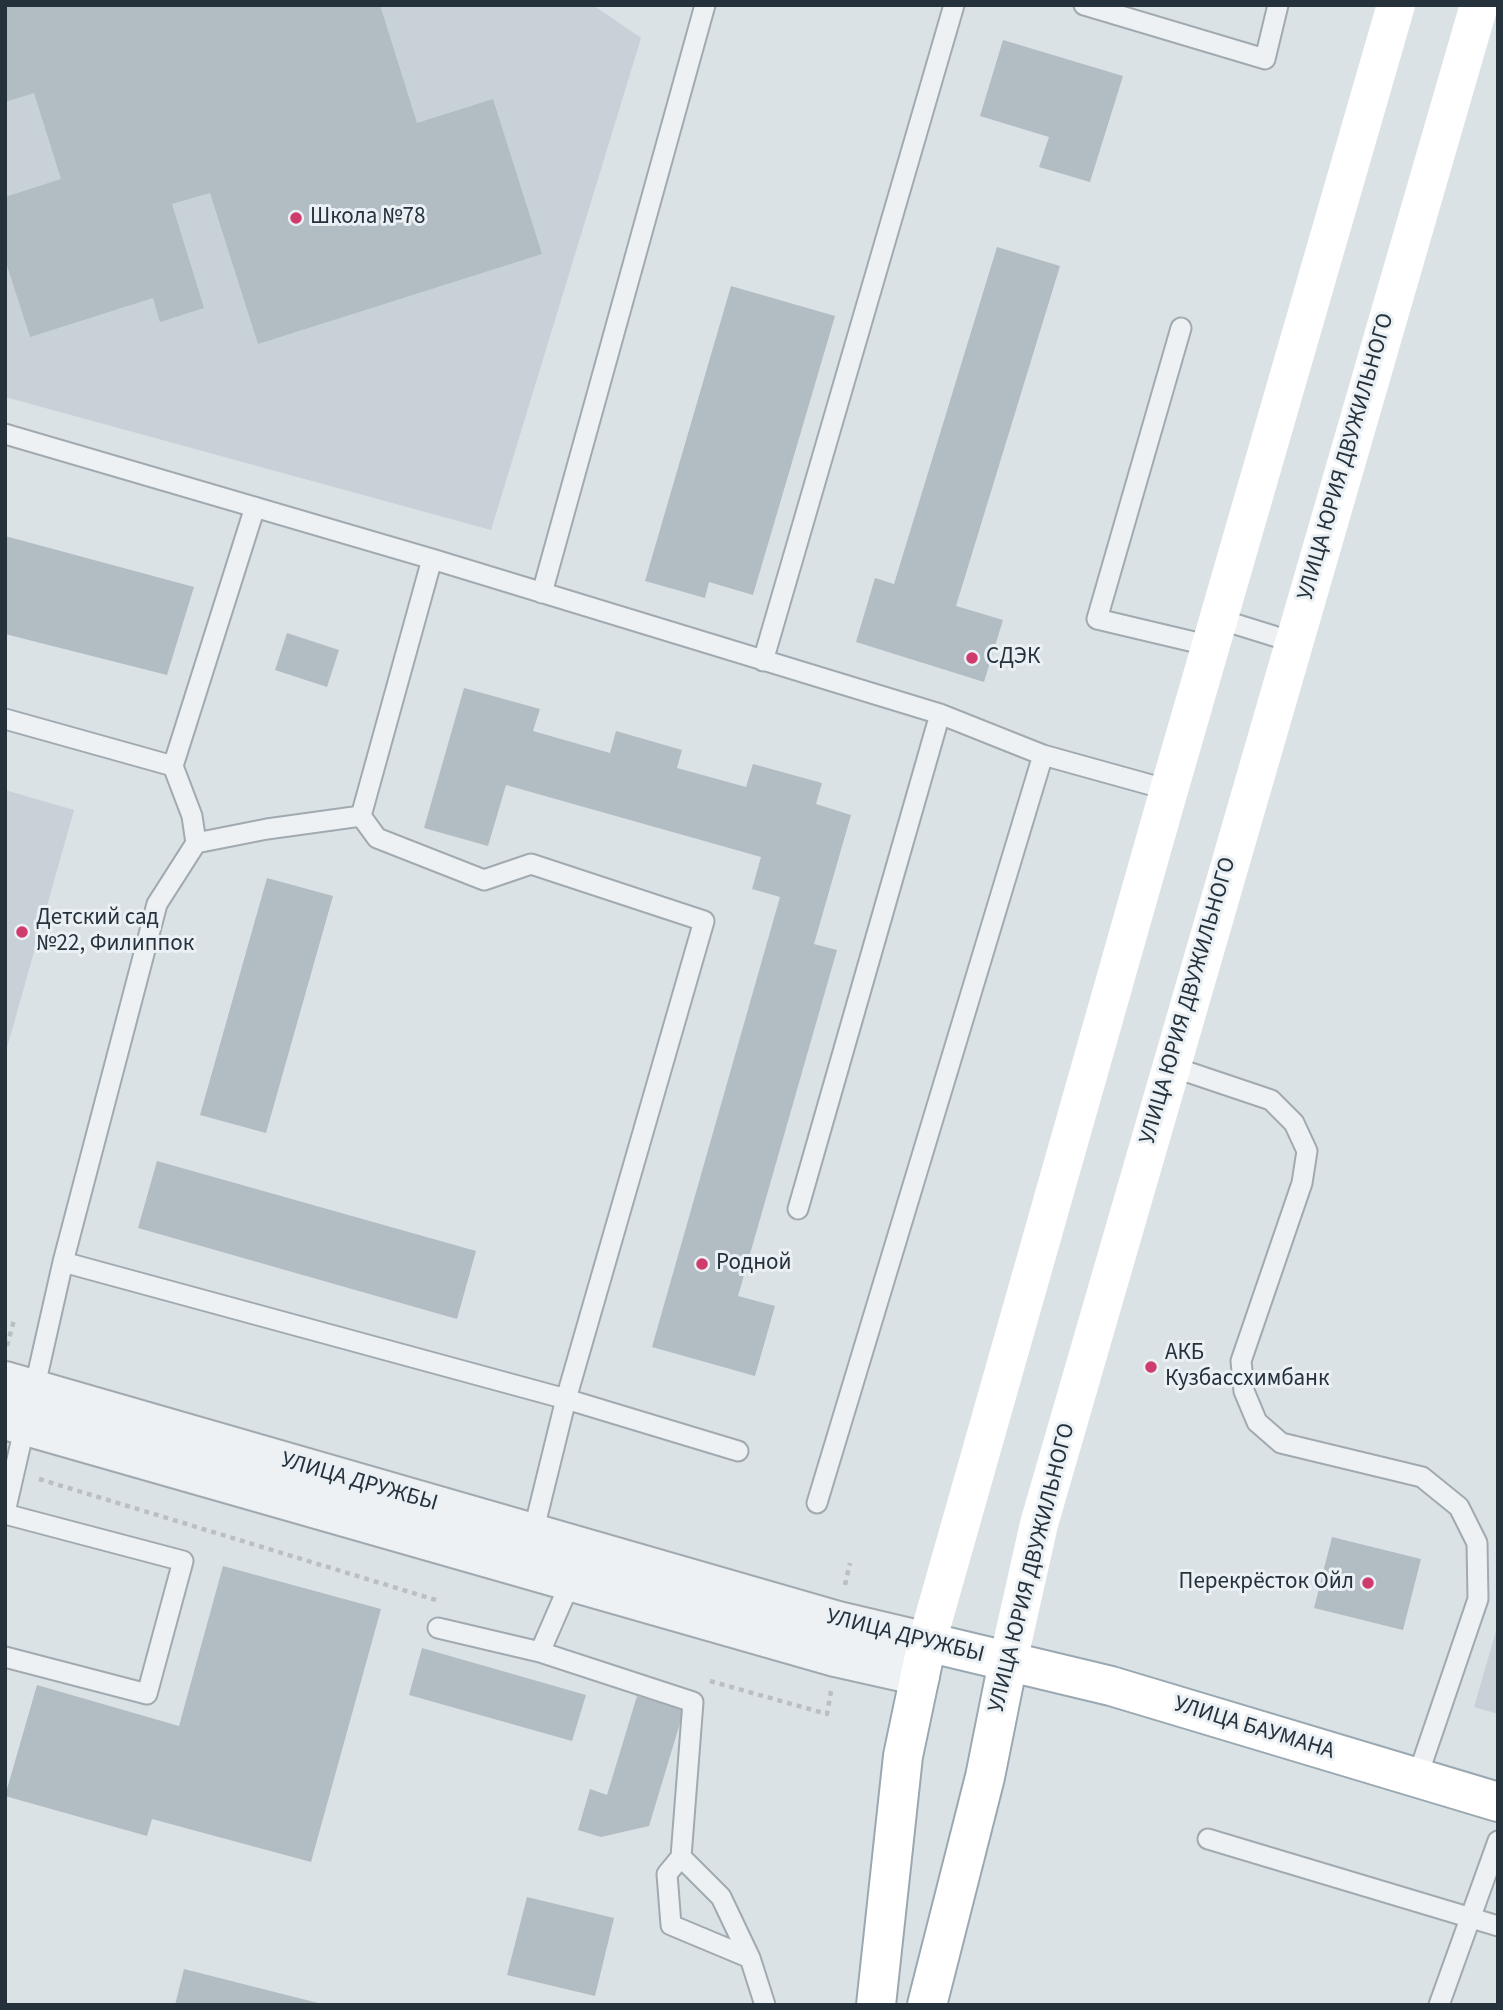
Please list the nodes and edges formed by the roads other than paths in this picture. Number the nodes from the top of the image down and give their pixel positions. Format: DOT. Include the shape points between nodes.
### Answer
graph roads {
  1 [pos="705,5"];
  2 [pos="954,5"];
  3 [pos="1084,5"];
  4 [pos="1278,5"];
  5 [pos="1396,5"];
  6 [pos="1479,5"];
  7 [pos="1486,5"];
  8 [pos="1498,8"];
  9 [pos="1181,328"];
  10 [pos="5,434"];
  11 [pos="255,507"];
  12 [pos="432,559"];
  13 [pos="542,593"];
  14 [pos="1215,632"];
  15 [pos="1293,642"];
  16 [pos="763,661"];
  17 [pos="940,714"];
  18 [pos="5,719"];
  19 [pos="1043,755"];
  20 [pos="173,766"];
  21 [pos="1168,790"];
  22 [pos="361,816"];
  23 [pos="196,843"];
  24 [pos="1170,1066"];
  25 [pos="798,1209"];
  26 [pos="62,1262"];
  27 [pos="566,1399"];
  28 [pos="15,1413"];
  29 [pos="738,1451"];
  30 [pos="817,1503"];
  31 [pos="5,1513"];
  32 [pos="533,1533"];
  33 [pos="570,1583"];
  34 [pos="438,1628"];
  35 [pos="837,1639"];
  36 [pos="540,1652"];
  37 [pos="5,1657"];
  38 [pos="923,1659"];
  39 [pos="1008,1662"];
  40 [pos="1418,1778"];
  41 [pos="1498,1801"];
  42 [pos="1208,1839"];
  43 [pos="1498,1840"];
  44 [pos="681,1857"];
  45 [pos="1471,1918"];
  46 [pos="1498,1926"];
  47 [pos="750,1958"];
  48 [pos="765,2005"];
  49 [pos="876,2005"];
  50 [pos="927,2005"];
  51 [pos="1439,2005"];
  1 -- 13 [label="lane"];
  2 -- 16 [label="lane"];
  3 -- 4 [label="lane" via="1265,59"];
  5 -- 14 [label="main road"];
  6 -- 15 [label="main road, УЛИЦА ЮРИЯ ДВУЖИЛЬНОГО"];
  7 -- 8 [label="lane"];
  9 -- 14 [label="lane" via="1097,619"];
  10 -- 11 [label="lane"];
  11 -- 12 [label="lane"];
  11 -- 20 [label="lane"];
  12 -- 13 [label="lane"];
  12 -- 22 [label="lane"];
  13 -- 16 [label="lane"];
  14 -- 15 [label="lane"];
  14 -- 21 [label="main road"];
  15 -- 24 [label="main road, УЛИЦА ЮРИЯ ДВУЖИЛЬНОГО"];
  16 -- 17 [label="lane"];
  17 -- 19 [label="lane"];
  17 -- 25 [label="lane"];
  18 -- 20 [label="lane"];
  19 -- 21 [label="lane"];
  19 -- 30 [label="lane"];
  20 -- 23 [label="lane" via="192,816"];
  21 -- 38 [label="main road"];
  22 -- 23 [label="lane"];
  22 -- 27 [label="lane" via="377,838 484,880 531,864 704,922"];
  23 -- 26 [label="lane" via="157,904"];
  24 -- 39 [label="main road, УЛИЦА ЮРИЯ ДВУЖИЛЬНОГО" via="1039,1524"];
  24 -- 40 [label="lane" via="1270,1100 1294,1123 1307,1151 1302,1183 1241,1361 1244,1391 1257,1422 1281,1443 1422,1477 1460,1507 1477,1544 1478,1599"];
  26 -- 27 [label="lane"];
  26 -- 28 [label="lane"];
  27 -- 29 [label="lane"];
  27 -- 32 [label="lane"];
  28 -- 31 [label="lane" via="13,1471"];
  28 -- 32 [label="street, УЛИЦА ДРУЖБЫ"];
  28 -- 33 [label="street, УЛИЦА ДРУЖБЫ"];
  31 -- 37 [label="lane" via="183,1561 147,1694"];
  32 -- 35 [label="street, УЛИЦА ДРУЖБЫ"];
  33 -- 35 [label="street, УЛИЦА ДРУЖБЫ"];
  33 -- 36 [label="lane"];
  34 -- 36 [label="lane"];
  35 -- 38 [label="street, УЛИЦА ДРУЖБЫ"];
  36 -- 44 [label="lane" via="693,1702"];
  38 -- 39 [label="main road, УЛИЦА ДРУЖБЫ"];
  38 -- 49 [label="main road" via="903,1756"];
  39 -- 40 [label="main road, УЛИЦА БАУМАНА" via="1111,1686"];
  39 -- 50 [label="main road, УЛИЦА ЮРИЯ ДВУЖИЛЬНОГО" via="985,1777"];
  40 -- 41 [label="main road, УЛИЦА БАУМАНА"];
  42 -- 45 [label="lane"];
  43 -- 45 [label="lane"];
  44 -- 47 [label="lane" via="721,1898"];
  44 -- 47 [label="lane" via="667,1874 671,1925"];
  45 -- 46 [label="lane"];
  45 -- 51 [label="lane"];
  47 -- 48 [label="lane"];
}
